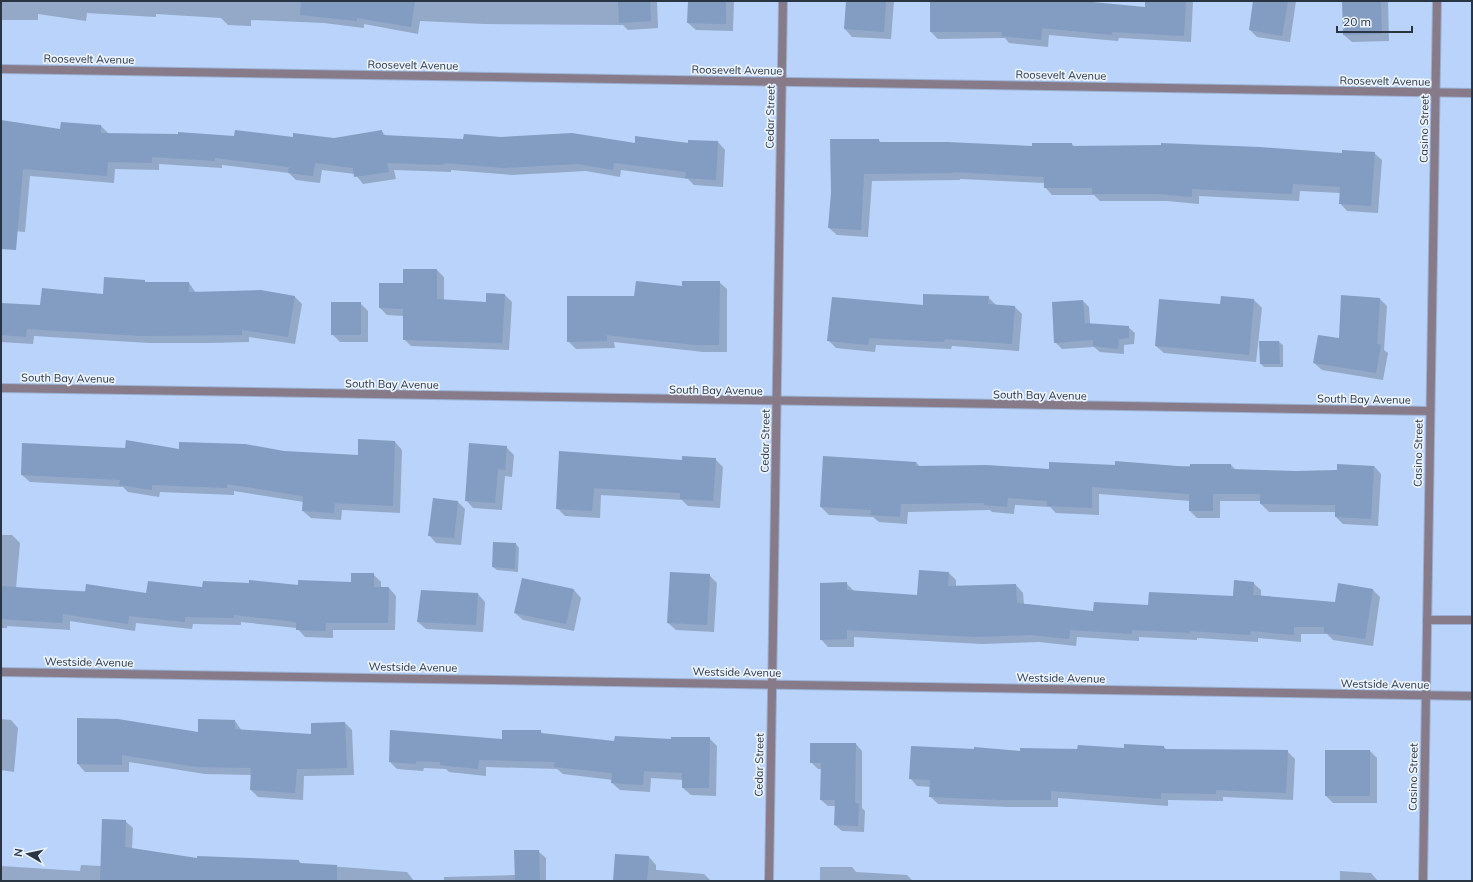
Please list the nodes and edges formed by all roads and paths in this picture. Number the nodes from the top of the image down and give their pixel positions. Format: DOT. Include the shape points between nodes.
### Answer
graph roads {
  1 [pos="783,1"];
  2 [pos="1438,1"];
  3 [pos="1,69"];
  4 [pos="781,82"];
  5 [pos="1436,92"];
  6 [pos="1472,93"];
  7 [pos="1,388"];
  8 [pos="776,402"];
  9 [pos="1430,411"];
  10 [pos="1427,620"];
  11 [pos="1472,620"];
  12 [pos="1,672"];
  13 [pos="771,684"];
  14 [pos="1426,695"];
  15 [pos="1472,696"];
  16 [pos="768,881"];
  17 [pos="1423,881"];
  1 -- 4 [label="street, Cedar Street"];
  2 -- 5 [label="street, Casino Street"];
  3 -- 4 [label="street, Roosevelt Avenue"];
  4 -- 5 [label="street, Roosevelt Avenue"];
  4 -- 8 [label="street, Cedar Street"];
  5 -- 6 [label="street, Roosevelt Avenue"];
  5 -- 9 [label="street, Casino Street"];
  7 -- 8 [label="street, South Bay Avenue"];
  8 -- 9 [label="street, South Bay Avenue"];
  8 -- 13 [label="street, Cedar Street"];
  9 -- 10 [label="street, Casino Street"];
  10 -- 11 [label="street"];
  10 -- 14 [label="street, Casino Street"];
  12 -- 13 [label="street, Westside Avenue"];
  13 -- 14 [label="street, Westside Avenue"];
  13 -- 16 [label="street, Cedar Street"];
  14 -- 15 [label="street, Westside Avenue"];
  14 -- 17 [label="street, Casino Street"];
}
